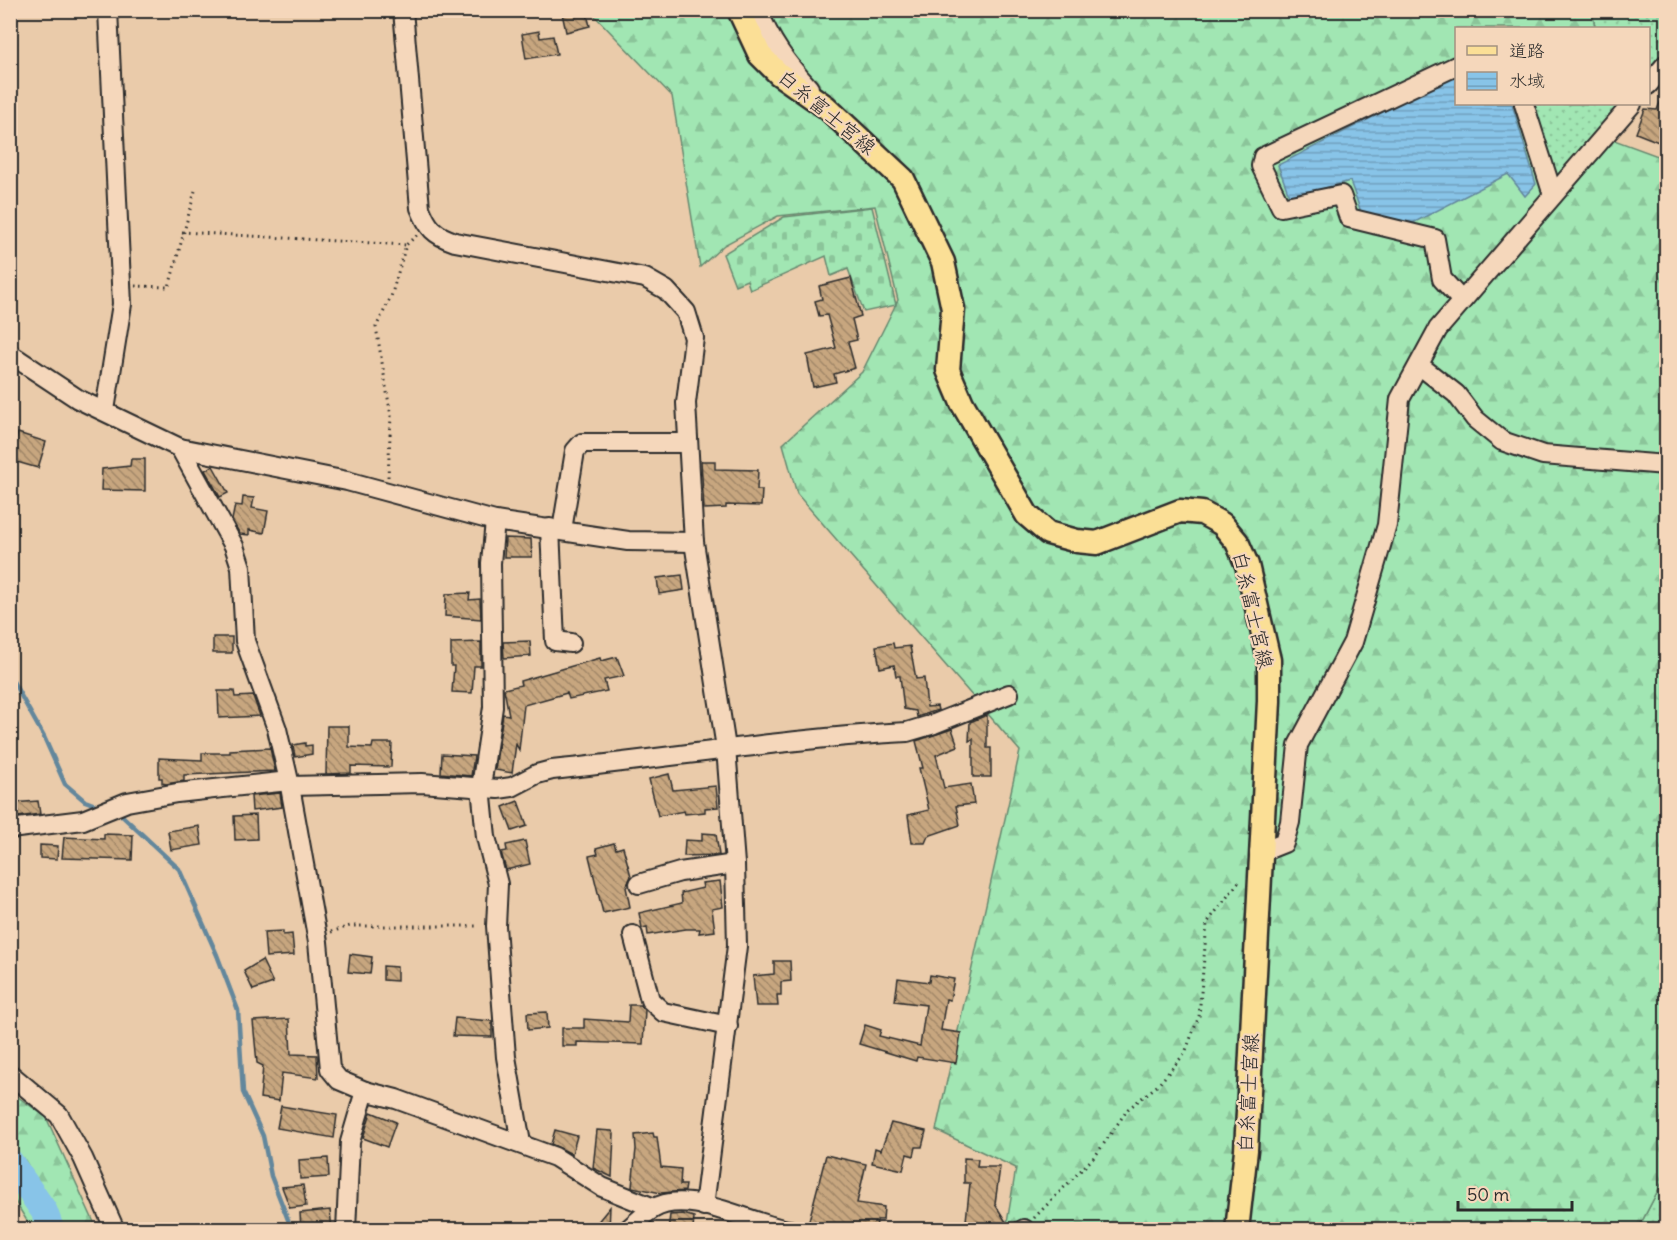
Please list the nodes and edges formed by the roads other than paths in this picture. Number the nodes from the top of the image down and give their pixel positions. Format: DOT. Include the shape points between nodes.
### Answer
graph roads {
  1 [pos="108,10"];
  2 [pos="403,10"];
  3 [pos="739,10"];
  4 [pos="758,10"];
  5 [pos="1666,64"];
  6 [pos="1455,66"];
  7 [pos="1650,83"];
  8 [pos="1524,105"];
  9 [pos="1631,105"];
  10 [pos="826,107"];
  11 [pos="1553,195"];
  12 [pos="1462,301"];
  13 [pos="10,354"];
  14 [pos="1419,365"];
  15 [pos="105,410"];
  16 [pos="688,443"];
  17 [pos="180,448"];
  18 [pos="1666,465"];
  19 [pos="495,521"];
  20 [pos="556,529"];
  21 [pos="694,542"];
  22 [pos="571,643"];
  23 [pos="1009,694"];
  24 [pos="726,748"];
  25 [pos="290,783"];
  26 [pos="481,787"];
  27 [pos="10,829"];
  28 [pos="1259,853"];
  29 [pos="735,864"];
  30 [pos="639,884"];
  31 [pos="633,935"];
  32 [pos="728,1026"];
  33 [pos="10,1074"];
  34 [pos="365,1091"];
  35 [pos="521,1143"];
  36 [pos="704,1206"];
  37 [pos="654,1208"];
  38 [pos="786,1229"];
  39 [pos="115,1230"];
  40 [pos="346,1230"];
  41 [pos="627,1230"];
  42 [pos="1237,1230"];
  1 -- 15 [label="street" via="121,286 120,327"];
  2 -- 16 [label="street" via="420,208 428,226 437,236 455,242 645,278 666,290 686,312 694,338 686,403"];
  3 -- 10 [label="main road, 白糸富士宮線" via="760,54 788,81"];
  4 -- 10 [label="street" via="782,58"];
  5 -- 7 [label="street"];
  6 -- 12 [label="street" via="1263,157 1262,166 1281,207 1341,195 1349,218 1435,239 1442,279"];
  8 -- 11 [label="street"];
  9 -- 11 [label="street"];
  10 -- 28 [label="main road, 白糸富士宮線" via="903,179 923,219 943,262 953,309 948,370 962,403 1027,515 1048,533 1098,543 1180,511 1202,513 1222,524 1237,542 1247,565 1269,660"];
  11 -- 12 [label="street"];
  12 -- 14 [label="street" via="1438,329"];
  13 -- 15 [label="street" via="78,399"];
  14 -- 18 [label="street" via="1456,394 1475,419 1502,441 1543,455"];
  14 -- 28 [label="street" via="1400,399 1386,525 1353,642 1298,746 1284,843"];
  15 -- 17 [label="street"];
  16 -- 20 [label="street" via="582,443 575,451"];
  16 -- 21 [label="street"];
  17 -- 19 [label="street" via="386,491"];
  17 -- 25 [label="street" via="234,546 241,567 245,641 277,729"];
  19 -- 20 [label="street"];
  19 -- 26 [label="street" via="491,563 493,707"];
  20 -- 21 [label="street" via="628,541"];
  20 -- 22 [label="street" via="555,641"];
  21 -- 24 [label="street"];
  23 -- 24 [label="street" via="907,732"];
  24 -- 26 [label="street" via="656,760 552,770 512,787"];
  24 -- 29 [label="street"];
  25 -- 26 [label="street"];
  25 -- 27 [label="street" via="177,793 127,802 83,820"];
  25 -- 34 [label="street" via="318,942 330,1069 339,1080"];
  26 -- 35 [label="street" via="486,837 498,884 496,926 506,1057"];
  28 -- 42 [label="main road, 白糸富士宮線" via="1246,1149"];
  29 -- 30 [label="street" via="680,872"];
  29 -- 32 [label="street" via="737,946"];
  31 -- 32 [label="street" via="651,1000 663,1012"];
  32 -- 36 [label="street"];
  33 -- 39 [label="street" via="59,1115"];
  34 -- 35 [label="street"];
  34 -- 40 [label="street" via="350,1142"];
  35 -- 37 [label="street" via="555,1157 602,1187"];
  36 -- 37 [label="street" via="678,1202"];
  36 -- 38 [label="street"];
  37 -- 41 [label="street"];
}
